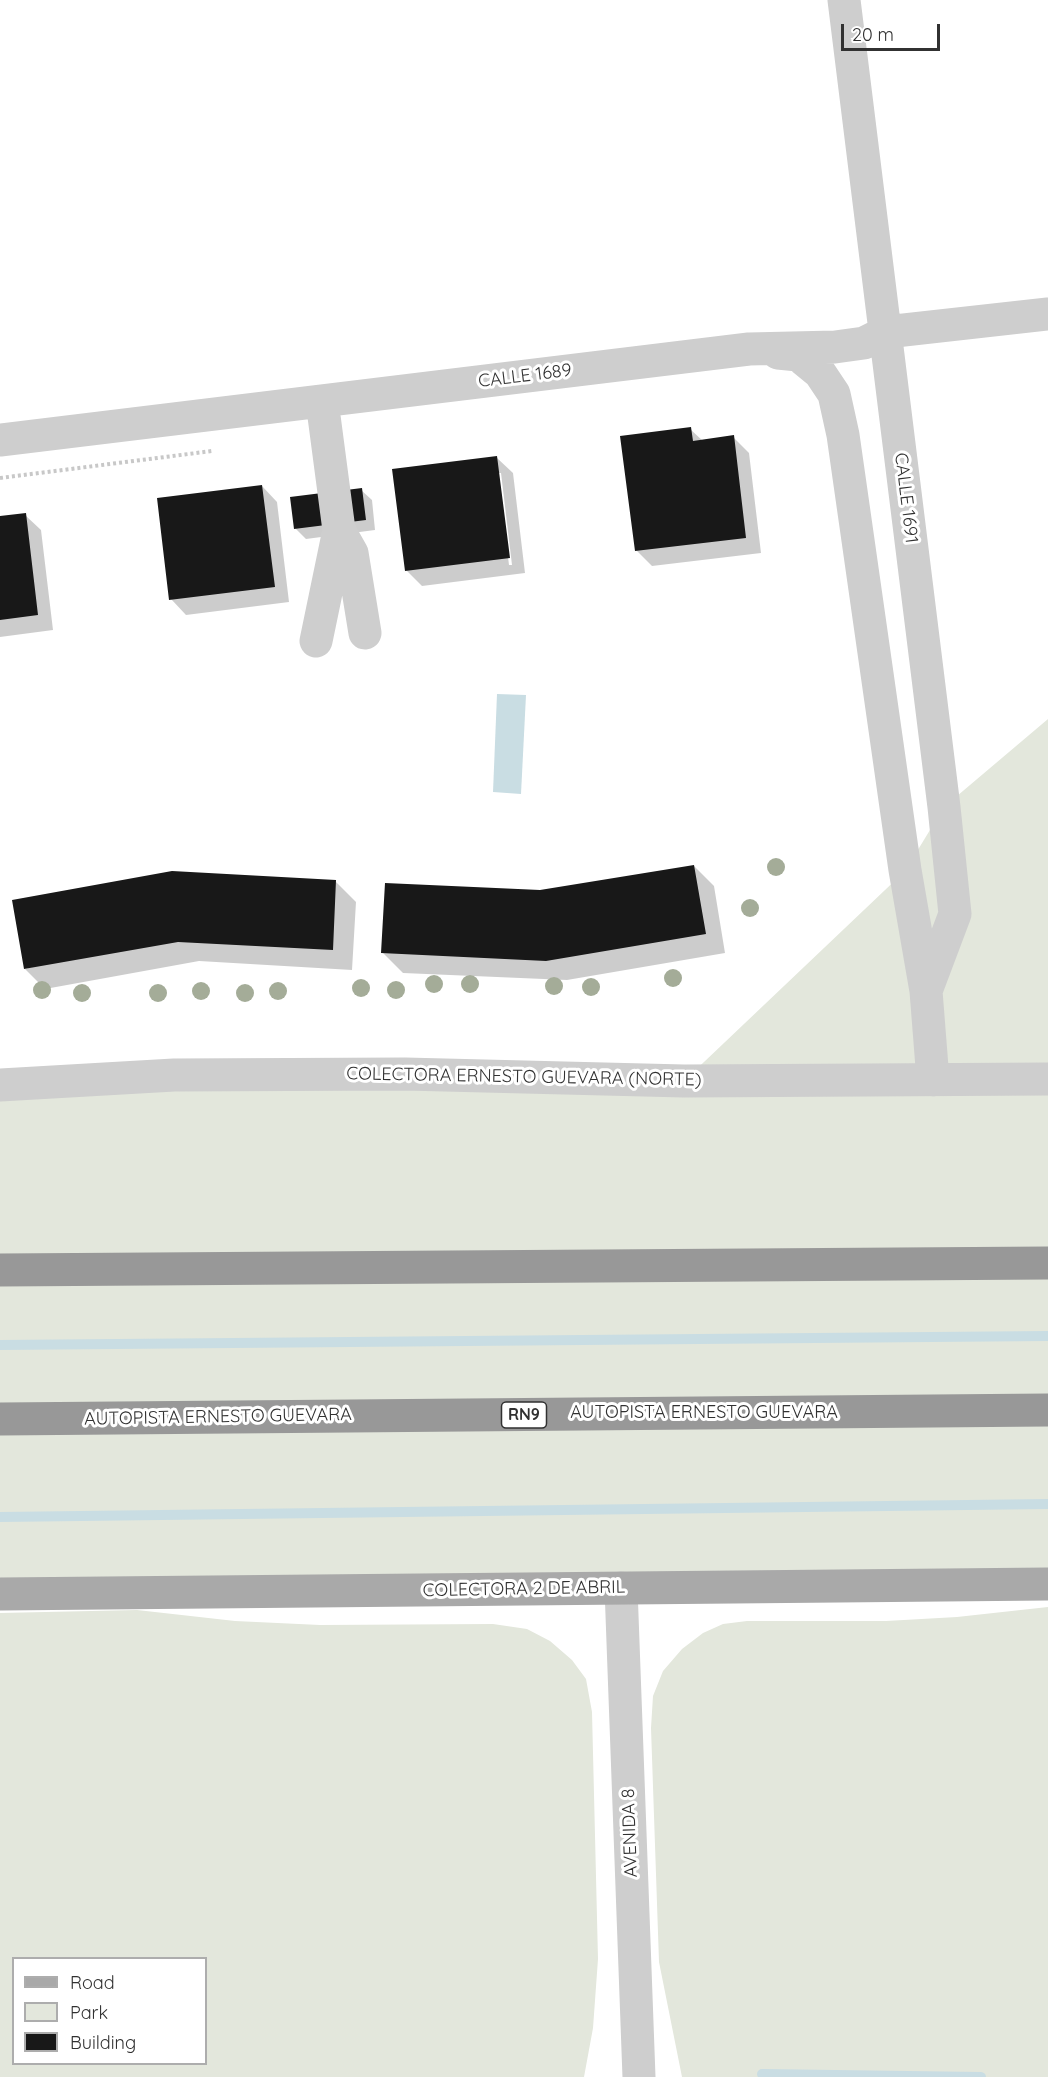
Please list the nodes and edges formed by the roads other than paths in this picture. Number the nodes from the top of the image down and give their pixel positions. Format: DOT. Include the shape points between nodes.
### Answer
graph roads {
  1 [pos="844,0"];
  2 [pos="1048,314"];
  3 [pos="885,332"];
  4 [pos="749,349"];
  5 [pos="322,401"];
  6 [pos="0,440"];
  7 [pos="339,530"];
  8 [pos="365,633"];
  9 [pos="316,641"];
  10 [pos="927,991"];
  11 [pos="1048,1079"];
  12 [pos="933,1080"];
  13 [pos="0,1085"];
  14 [pos="1048,1263"];
  15 [pos="0,1270"];
  16 [pos="1048,1410"];
  17 [pos="0,1419"];
  18 [pos="1048,1584"];
  19 [pos="621,1588"];
  20 [pos="0,1594"];
  21 [pos="639,2077"];
  1 -- 3 [label="street, CALLE 1691"];
  2 -- 3 [label="street, CALLE 1689"];
  3 -- 4 [label="street, CALLE 1689" via="864,343 835,347"];
  3 -- 10 [label="street, CALLE 1691" via="955,914"];
  4 -- 5 [label="street, CALLE 1689"];
  4 -- 10 [label="street, CALLE 1691" via="798,355 820,373 834,394 905,870"];
  5 -- 6 [label="street, CALLE 1689"];
  5 -- 7 [label="street"];
  7 -- 8 [label="street" via="352,553"];
  7 -- 9 [label="street"];
  10 -- 12 [label="street, CALLE 1691"];
  11 -- 12 [label="street, COLECTORA ERNESTO GUEVARA (NORTE)"];
  12 -- 13 [label="street, COLECTORA ERNESTO GUEVARA (NORTE)" via="174,1075"];
  14 -- 15 [label="highway"];
  16 -- 17 [label="highway, AUTOPISTA ERNESTO GUEVARA / RN9"];
  18 -- 19 [label="main road, COLECTORA 2 DE ABRIL"];
  19 -- 20 [label="main road, COLECTORA 2 DE ABRIL"];
  19 -- 21 [label="street, AVENIDA 8"];
}
